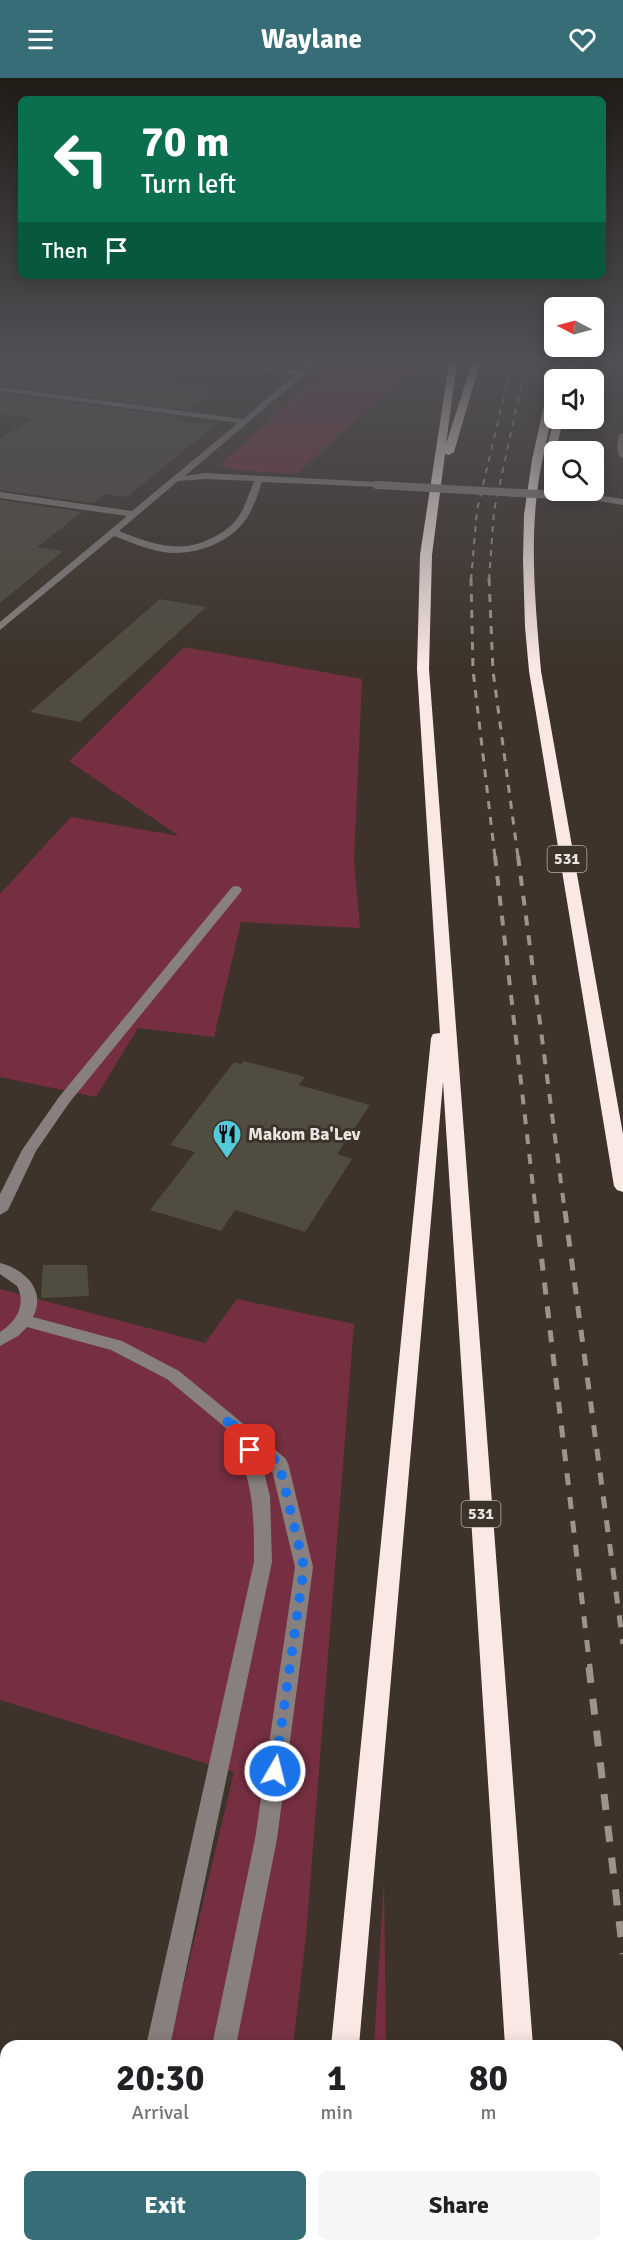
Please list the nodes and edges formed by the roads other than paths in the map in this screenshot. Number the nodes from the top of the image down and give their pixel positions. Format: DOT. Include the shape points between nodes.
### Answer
graph roads {
  1 [pos="193,464"];
  2 [pos="208,464"];
  3 [pos="438,464"];
  4 [pos="445,464"];
  5 [pos="537,464"];
  6 [pos="546,464"];
  7 [pos="259,479"];
  8 [pos="175,480"];
  9 [pos="377,485"];
  10 [pos="544,494"];
  11 [pos="623,494"];
  12 [pos="0,495"];
  13 [pos="604,496"];
  14 [pos="604,499"];
  15 [pos="623,502"];
  16 [pos="432,508"];
  17 [pos="134,514"];
  18 [pos="528,531"];
  19 [pos="113,532"];
  20 [pos="0,627"];
  21 [pos="569,868"];
  22 [pos="236,890"];
  23 [pos="444,982"];
  24 [pos="623,1113"];
  25 [pos="623,1186"];
  26 [pos="0,1210"];
  27 [pos="0,1268"];
  28 [pos="24,1320"];
  29 [pos="0,1340"];
  30 [pos="224,1417"];
  31 [pos="159,2040"];
  32 [pos="225,2040"];
  33 [pos="345,2040"];
  34 [pos="519,2040"];
  1 -- 8 [label="street"];
  2 -- 9 [label="street" via="221,471"];
  3 -- 16 [label="highway"];
  4 -- 16 [label="highway, 531"];
  5 -- 18 [label="highway, 531"];
  6 -- 18 [label="highway"];
  7 -- 8 [label="street" via="205,476"];
  7 -- 9 [label="street"];
  7 -- 19 [label="street" via="237,525 201,546 164,549"];
  8 -- 17 [label="street"];
  9 -- 10 [label="street, bridge"];
  11 -- 13 [label="street"];
  12 -- 17 [label="street"];
  14 -- 15 [label="street"];
  16 -- 23 [label="highway, 531" via="426,555 423,669"];
  17 -- 19 [label="street"];
  18 -- 21 [label="highway, 531" via="535,671"];
  19 -- 20 [label="street"];
  21 -- 24 [label="highway"];
  21 -- 25 [label="highway, 531"];
  22 -- 26 [label="street" via="64,1100 29,1150"];
  23 -- 33 [label="highway"];
  23 -- 34 [label="highway, 531"];
  27 -- 28 [label="street" via="23,1281 30,1295 30,1309"];
  28 -- 29 [label="street"];
  28 -- 30 [label="street" via="116,1345 173,1375"];
  30 -- 31 [label="street" via="250,1450 263,1507 263,1562"];
  30 -- 32 [label="street" via="279,1463 304,1567 266,1839"];
}
